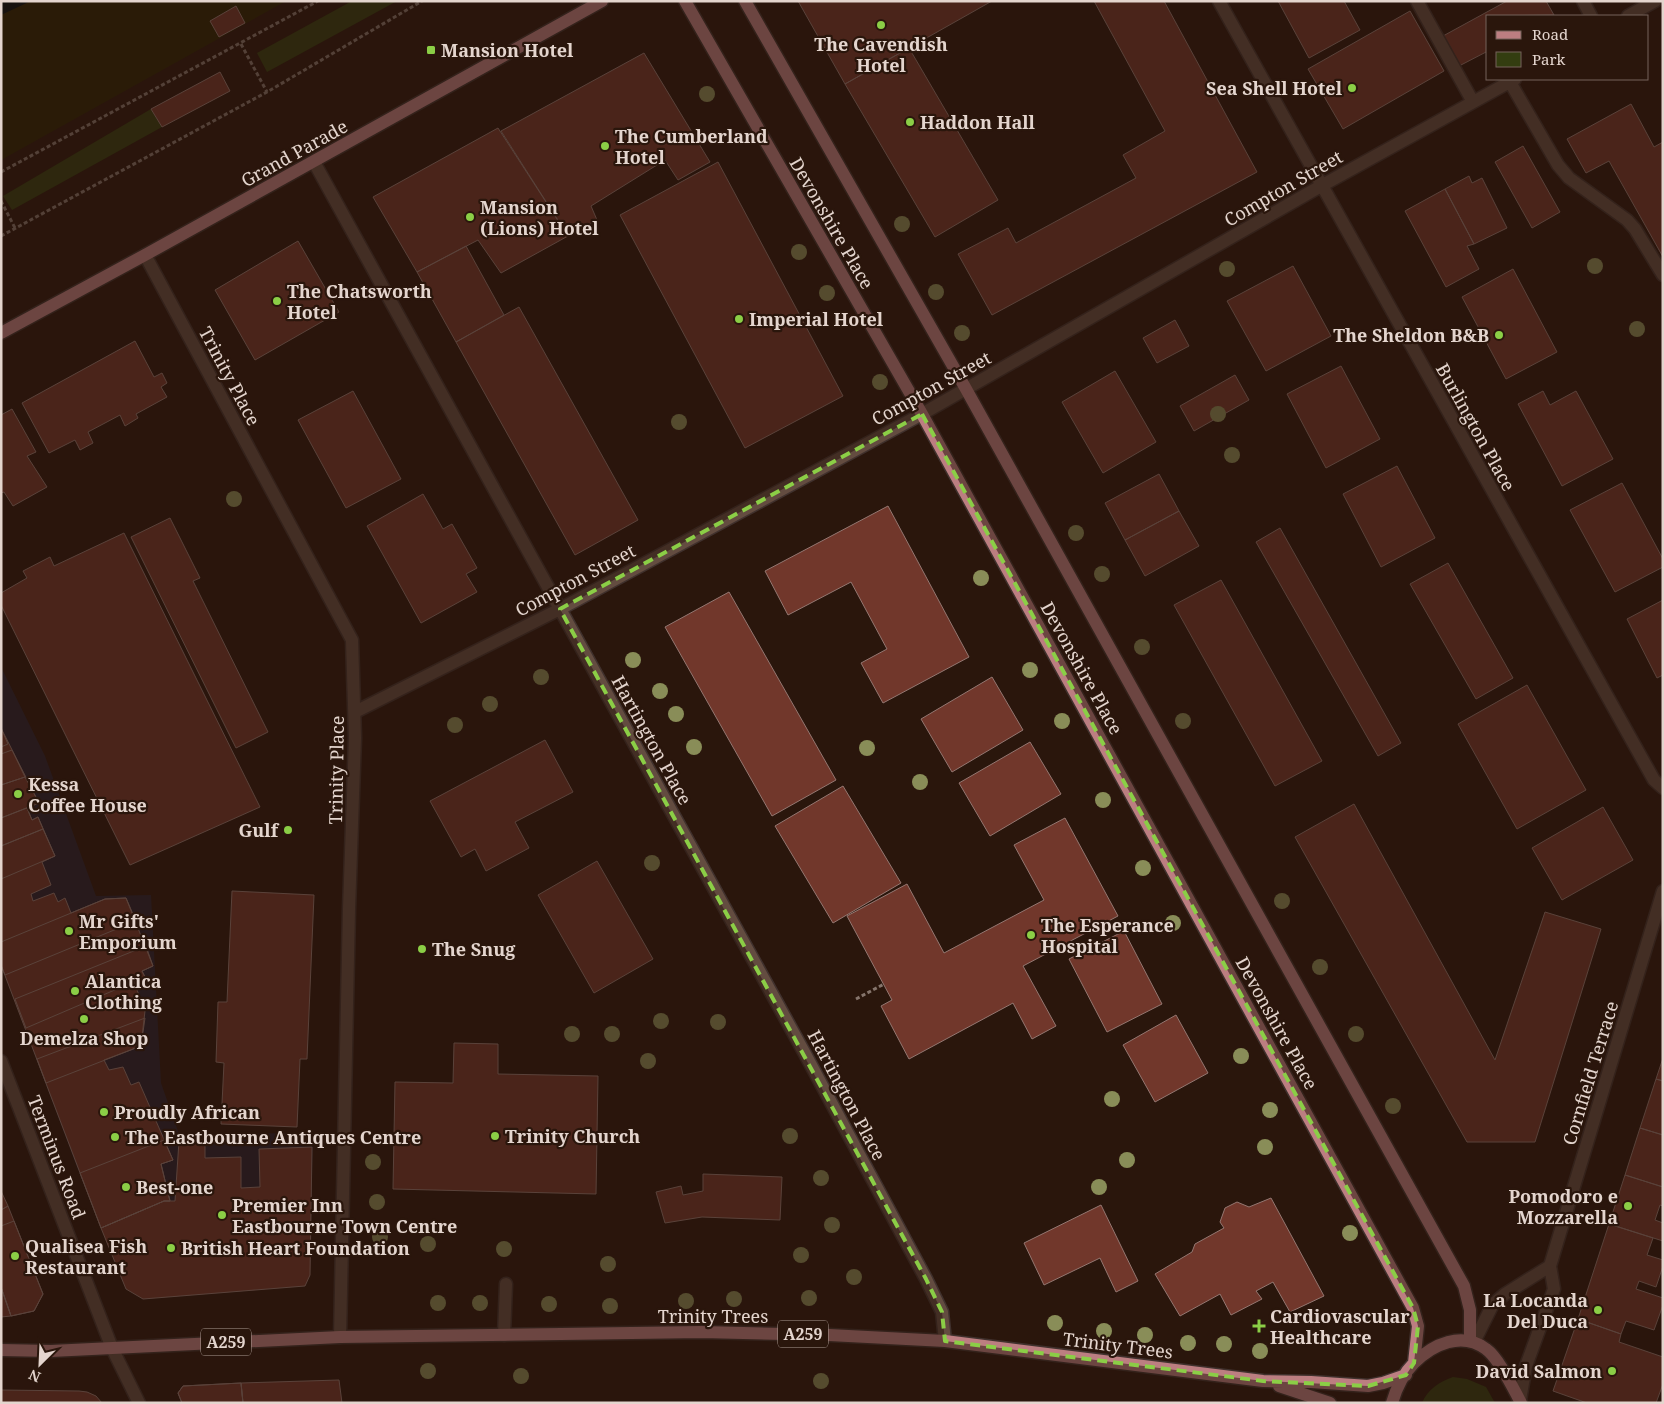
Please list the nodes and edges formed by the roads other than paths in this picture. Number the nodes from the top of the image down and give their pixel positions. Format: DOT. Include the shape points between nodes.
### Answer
graph roads {
  1 [pos="602,1"];
  2 [pos="685,1"];
  3 [pos="745,1"];
  4 [pos="1219,1"];
  5 [pos="1417,1"];
  6 [pos="1582,1"];
  7 [pos="1655,1"];
  8 [pos="1590,15"];
  9 [pos="1630,15"];
  10 [pos="1513,80"];
  11 [pos="1473,102"];
  12 [pos="314,162"];
  13 [pos="1321,186"];
  14 [pos="145,255"];
  15 [pos="1663,275"];
  16 [pos="1,333"];
  17 [pos="966,389"];
  18 [pos="922,414"];
  19 [pos="560,609"];
  20 [pos="355,712"];
  21 [pos="1663,788"];
  22 [pos="1663,891"];
  23 [pos="1,1061"];
  24 [pos="1550,1266"];
  25 [pos="506,1284"];
  26 [pos="504,1335"];
  27 [pos="340,1337"];
  28 [pos="945,1341"];
  29 [pos="1472,1341"];
  30 [pos="112,1348"];
  31 [pos="1,1350"];
  32 [pos="1414,1363"];
  33 [pos="1406,1374"];
  34 [pos="1263,1381"];
  35 [pos="1520,1401"];
  36 [pos="139,1403"];
  37 [pos="1330,1403"];
  38 [pos="1392,1403"];
  1 -- 12 [label="main road, Grand Parade"];
  2 -- 18 [label="main road, Devonshire Place"];
  3 -- 17 [label="main road, Devonshire Place"];
  4 -- 13 [label="street, Burlington Place"];
  5 -- 11 [label="street"];
  6 -- 8 [label="street"];
  7 -- 9 [label="street"];
  10 -- 11 [label="street, Compton Street"];
  10 -- 15 [label="street" via="1558,165 1569,178 1627,220"];
  11 -- 13 [label="street, Compton Street"];
  12 -- 14 [label="main road, Grand Parade"];
  12 -- 19 [label="street, Hartington Place"];
  13 -- 17 [label="street, Compton Street"];
  13 -- 21 [label="street, Burlington Place" via="1654,780"];
  14 -- 16 [label="main road, Grand Parade"];
  14 -- 20 [label="street, Trinity Place" via="352,640"];
  17 -- 18 [label="street, Compton Street"];
  17 -- 29 [label="main road, Devonshire Place" via="1464,1286"];
  18 -- 19 [label="street, Compton Street"];
  18 -- 32 [label="main road, Devonshire Place" via="1413,1308 1418,1326"];
  19 -- 20 [label="street, Compton Street"];
  19 -- 28 [label="street, Hartington Place" via="926,1279 942,1312"];
  20 -- 27 [label="street, Trinity Place"];
  22 -- 24 [label="street, Cornfield Terrace"];
  23 -- 30 [label="street, Terminus Road"];
  24 -- 29 [label="street" via="1494,1304"];
  24 -- 35 [label="street, Cornfield Terrace" via="1554,1289 1526,1366"];
  25 -- 26 [label="street"];
  26 -- 27 [label="main road, Trinity Trees / A259"];
  26 -- 28 [label="main road, Trinity Trees / A259" via="712,1333"];
  27 -- 30 [label="main road, A259"];
  28 -- 34 [label="main road, Trinity Trees / A259"];
  29 -- 32 [label="main road" via="1454,1340 1439,1345"];
  29 -- 35 [label="main road" via="1487,1349"];
  30 -- 31 [label="main road, A259"];
  30 -- 36 [label="street, Terminus Road"];
  32 -- 33 [label="main road"];
  33 -- 34 [label="main road, Trinity Trees / A259" via="1368,1386"];
  33 -- 38 [label="main road"];
  34 -- 37 [label="main road, Trinity Trees / A259"];
}
